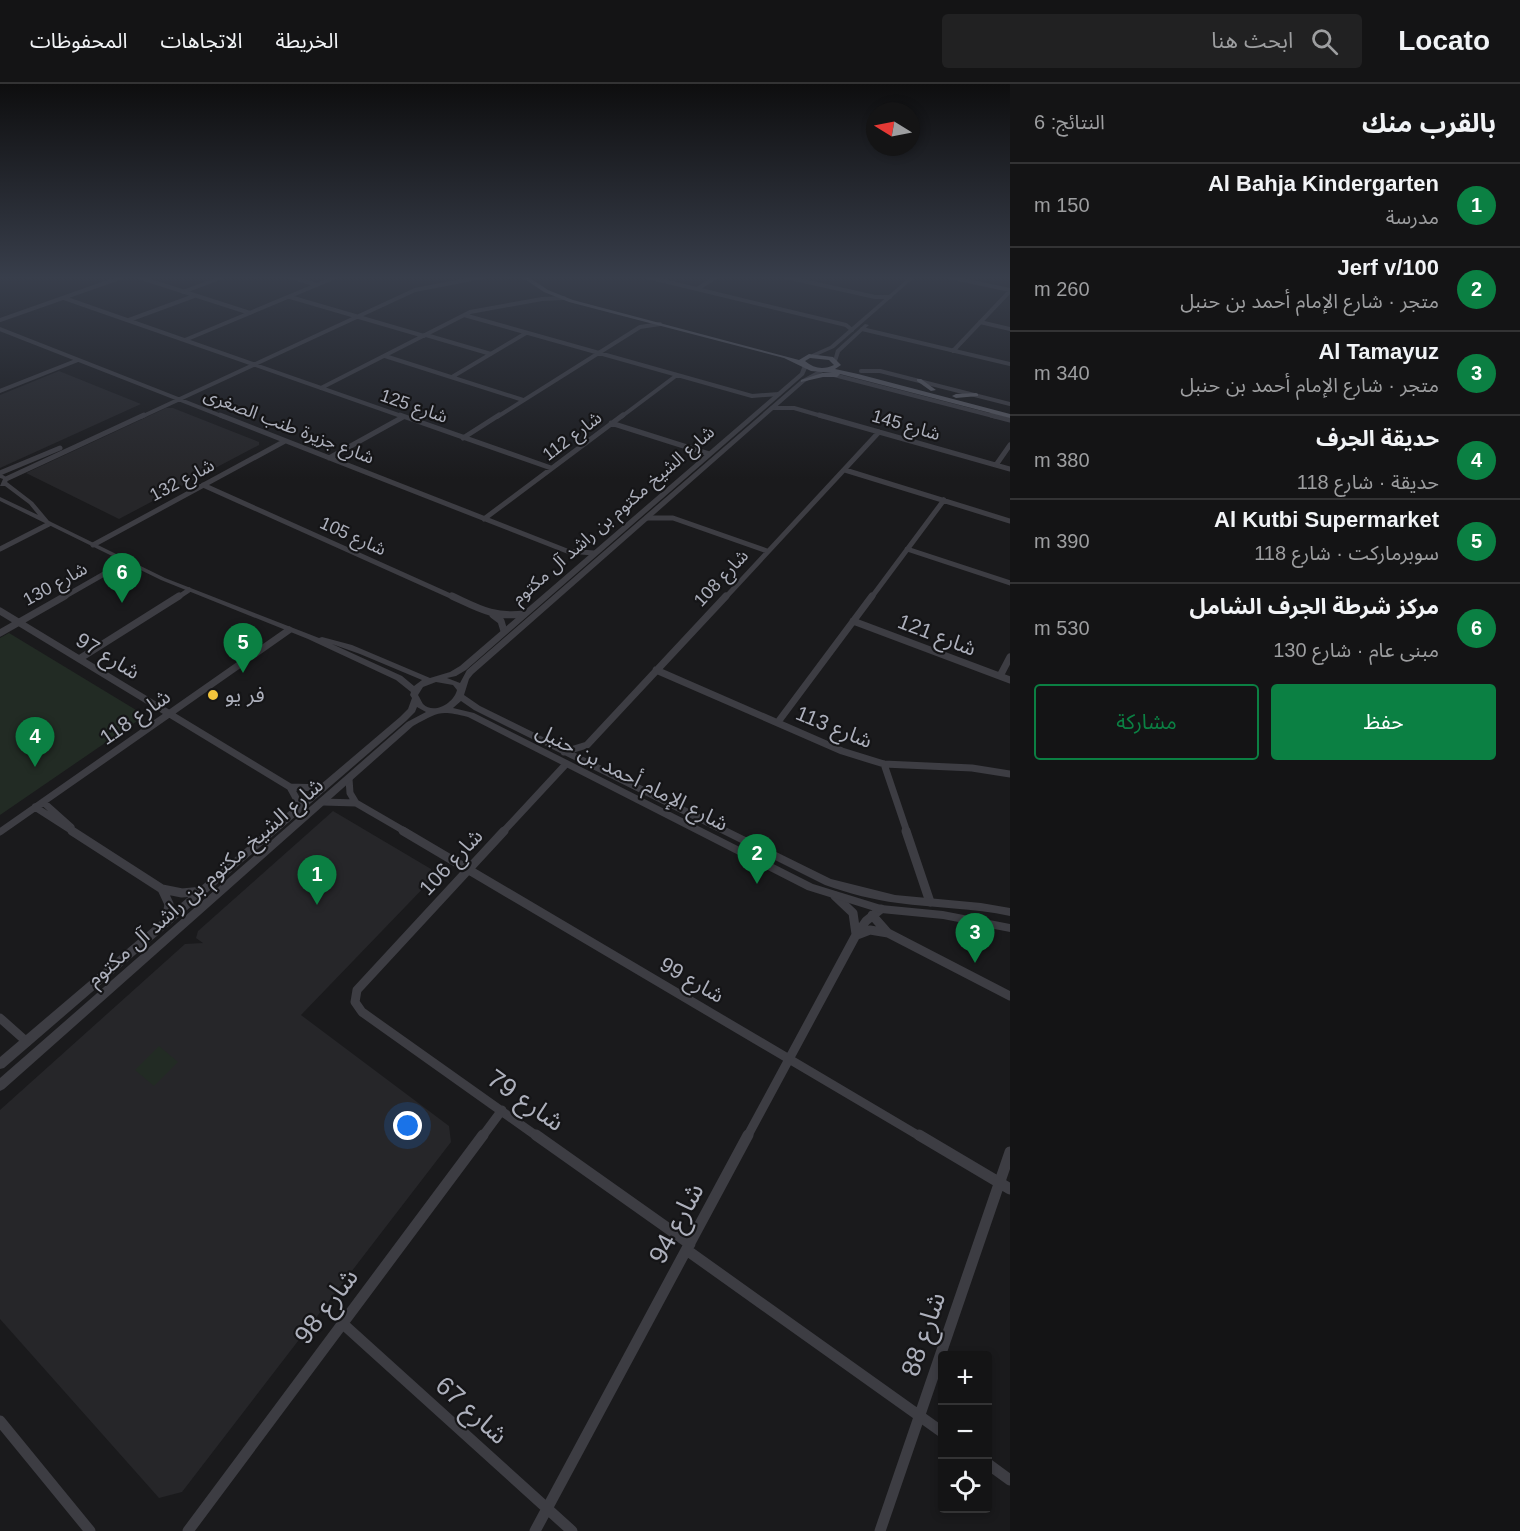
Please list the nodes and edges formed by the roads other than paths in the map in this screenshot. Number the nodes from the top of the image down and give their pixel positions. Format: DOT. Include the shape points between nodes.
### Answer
graph roads {
  1 [pos="37,344"];
  2 [pos="195,344"];
  3 [pos="299,344"];
  4 [pos="409,344"];
  5 [pos="455,344"];
  6 [pos="509,344"];
  7 [pos="564,344"];
  8 [pos="613,344"];
  9 [pos="733,344"];
  10 [pos="765,344"];
  11 [pos="827,344"];
  12 [pos="836,344"];
  13 [pos="845,344"];
  14 [pos="925,344"];
  15 [pos="960,344"];
  16 [pos="832,347"];
  17 [pos="750,348"];
  18 [pos="953,351"];
  19 [pos="598,353"];
  20 [pos="491,354"];
  21 [pos="812,355"];
  22 [pos="385,356"];
  23 [pos="78,360"];
  24 [pos="836,361"];
  25 [pos="254,364"];
  26 [pos="803,364"];
  27 [pos="1010,364"];
  28 [pos="861,370"];
  29 [pos="828,372"];
  30 [pos="677,375"];
  31 [pos="450,377"];
  32 [pos="800,380"];
  33 [pos="919,380"];
  34 [pos="321,388"];
  35 [pos="933,390"];
  36 [pos="0,391"];
  37 [pos="976,395"];
  38 [pos="752,396"];
  39 [pos="956,396"];
  40 [pos="781,397"];
  41 [pos="178,399"];
  42 [pos="524,400"];
  43 [pos="1010,404"];
  44 [pos="768,407"];
  45 [pos="794,408"];
  46 [pos="987,410"];
  47 [pos="1010,410"];
  48 [pos="996,416"];
  49 [pos="403,417"];
  50 [pos="1010,418"];
  51 [pos="611,423"];
  52 [pos="107,431"];
  53 [pos="879,432"];
  54 [pos="463,438"];
  55 [pos="285,441"];
  56 [pos="1010,445"];
  57 [pos="709,454"];
  58 [pos="329,458"];
  59 [pos="996,465"];
  60 [pos="550,468"];
  61 [pos="1010,468"];
  62 [pos="845,470"];
  63 [pos="2,479"];
  64 [pos="202,486"];
  65 [pos="0,500"];
  66 [pos="944,500"];
  67 [pos="661,505"];
  68 [pos="646,518"];
  69 [pos="673,518"];
  70 [pos="484,519"];
  71 [pos="1010,520"];
  72 [pos="49,524"];
  73 [pos="93,545"];
  74 [pos="0,549"];
  75 [pos="907,549"];
  76 [pos="567,551"];
  77 [pos="767,551"];
  78 [pos="594,553"];
  79 [pos="125,562"];
  80 [pos="579,566"];
  81 [pos="1010,583"];
  82 [pos="189,590"];
  83 [pos="0,611"];
  84 [pos="492,614"];
  85 [pos="524,614"];
  86 [pos="853,621"];
  87 [pos="18,622"];
  88 [pos="289,630"];
  89 [pos="504,631"];
  90 [pos="0,633"];
  91 [pos="311,637"];
  92 [pos="1010,657"];
  93 [pos="79,659"];
  94 [pos="656,670"];
  95 [pos="1000,676"];
  96 [pos="432,679"];
  97 [pos="1010,680"];
  98 [pos="461,693"];
  99 [pos="415,695"];
  100 [pos="447,709"];
  101 [pos="436,710"];
  102 [pos="169,714"];
  103 [pos="778,722"];
  104 [pos="587,745"];
  105 [pos="564,752"];
  106 [pos="586,763"];
  107 [pos="566,764"];
  108 [pos="884,764"];
  109 [pos="1010,774"];
  110 [pos="349,779"];
  111 [pos="290,787"];
  112 [pos="324,788"];
  113 [pos="323,802"];
  114 [pos="356,803"];
  115 [pos="39,805"];
  116 [pos="297,812"];
  117 [pos="0,832"];
  118 [pos="469,870"];
  119 [pos="162,889"];
  120 [pos="204,890"];
  121 [pos="835,896"];
  122 [pos="930,902"];
  123 [pos="881,909"];
  124 [pos="1010,912"];
  125 [pos="872,915"];
  126 [pos="166,922"];
  127 [pos="1010,928"];
  128 [pos="888,933"];
  129 [pos="856,935"];
  130 [pos="361,985"];
  131 [pos="1010,996"];
  132 [pos="0,1018"];
  133 [pos="27,1042"];
  134 [pos="790,1059"];
  135 [pos="0,1064"];
  136 [pos="0,1085"];
  137 [pos="502,1110"];
  138 [pos="1010,1152"];
  139 [pos="1005,1186"];
  140 [pos="689,1247"];
  141 [pos="342,1323"];
  142 [pos="919,1415"];
  143 [pos="0,1421"];
  144 [pos="938,1429"];
  145 [pos="992,1467"];
  146 [pos="1010,1480"];
  147 [pos="547,1509"];
  148 [pos="90,1531"];
  149 [pos="188,1531"];
  150 [pos="535,1531"];
  151 [pos="572,1531"];
  152 [pos="880,1531"];
  1 -- 23 [label="street, شارع جزيرة طنب الصغرى"];
  2 -- 25 [label="street, شارع 125"];
  3 -- 25 [label="street"];
  4 -- 22 [label="street"];
  5 -- 20 [label="street"];
  6 -- 20 [label="street"];
  7 -- 19 [label="street"];
  8 -- 19 [label="street"];
  9 -- 17 [label="main road"];
  10 -- 21 [label="main road"];
  11 -- 16 [label="street"];
  12 -- 16 [label="street"];
  13 -- 24 [label="street"];
  14 -- 18 [label="street"];
  15 -- 18 [label="street"];
  16 -- 21 [label="street"];
  17 -- 26 [label="main road"];
  17 -- 32 [label="main road" via="791,363"];
  18 -- 27 [label="street"];
  19 -- 30 [label="street"];
  19 -- 42 [label="street"];
  20 -- 31 [label="street"];
  21 -- 24 [label="main road"];
  21 -- 26 [label="main road" via="802,359"];
  22 -- 31 [label="street"];
  22 -- 34 [label="street"];
  23 -- 36 [label="street"];
  23 -- 41 [label="street, شارع جزيرة طنب الصغرى"];
  24 -- 28 [label="main road"];
  24 -- 29 [label="main road" via="836,367"];
  25 -- 34 [label="street, شارع 125"];
  25 -- 41 [label="street"];
  26 -- 29 [label="main road"];
  26 -- 32 [label="street, شارع الشيخ مكتوم بن راشد آل مكتوم"];
  28 -- 33 [label="street"];
  28 -- 35 [label="main road"];
  29 -- 32 [label="main road"];
  29 -- 32 [label="street, شارع الشيخ مكتوم بن راشد آل مكتوم"];
  29 -- 46 [label="main road"];
  29 -- 48 [label="street"];
  30 -- 38 [label="street"];
  30 -- 51 [label="street, شارع 112"];
  31 -- 42 [label="street"];
  32 -- 40 [label="street, شارع الشيخ مكتوم بن راشد آل مكتوم"];
  33 -- 35 [label="main road"];
  33 -- 37 [label="street"];
  34 -- 49 [label="street, شارع 125"];
  35 -- 39 [label="main road"];
  37 -- 39 [label="main road"];
  37 -- 43 [label="street"];
  38 -- 40 [label="street"];
  38 -- 44 [label="street"];
  39 -- 47 [label="main road"];
  40 -- 44 [label="street, شارع الشيخ مكتوم بن راشد آل مكتوم"];
  40 -- 45 [label="street, شارع 145"];
  41 -- 52 [label="street"];
  41 -- 55 [label="street, شارع جزيرة طنب الصغرى"];
  42 -- 54 [label="street"];
  44 -- 45 [label="street, شارع 145"];
  44 -- 57 [label="street, شارع الشيخ مكتوم بن راشد آل مكتوم"];
  44 -- 67 [label="street, شارع الشيخ مكتوم بن راشد آل مكتوم"];
  45 -- 53 [label="street, شارع 145"];
  46 -- 48 [label="main road"];
  46 -- 50 [label="main road"];
  48 -- 50 [label="street"];
  49 -- 54 [label="street, شارع 125"];
  49 -- 58 [label="street"];
  51 -- 57 [label="street"];
  51 -- 60 [label="street, شارع 112"];
  52 -- 63 [label="street"];
  52 -- 63 [label="street"];
  53 -- 59 [label="street, شارع 145"];
  53 -- 62 [label="street, شارع 108"];
  54 -- 60 [label="street, شارع 125"];
  55 -- 58 [label="street, شارع جزيرة طنب الصغرى"];
  55 -- 64 [label="street, شارع 132"];
  56 -- 59 [label="street"];
  57 -- 78 [label="street, شارع الشيخ مكتوم بن راشد آل مكتوم"];
  58 -- 70 [label="street, شارع جزيرة طنب الصغرى"];
  59 -- 61 [label="street, شارع 145"];
  60 -- 70 [label="street, شارع 112"];
  62 -- 66 [label="street"];
  62 -- 77 [label="street, شارع 108"];
  63 -- 72 [label="street"];
  64 -- 73 [label="street, شارع 132"];
  64 -- 84 [label="street, شارع 105"];
  65 -- 72 [label="street"];
  66 -- 71 [label="street"];
  66 -- 75 [label="street"];
  67 -- 68 [label="street, شارع الشيخ مكتوم بن راشد آل مكتوم"];
  67 -- 69 [label="street"];
  68 -- 69 [label="street"];
  68 -- 98 [label="street, شارع الشيخ مكتوم بن راشد آل مكتوم" via="470,672"];
  69 -- 77 [label="street"];
  70 -- 76 [label="street, شارع جزيرة طنب الصغرى"];
  72 -- 73 [label="street"];
  72 -- 74 [label="street"];
  73 -- 79 [label="street"];
  75 -- 81 [label="street"];
  75 -- 86 [label="street"];
  76 -- 78 [label="street, شارع جزيرة طنب الصغرى"];
  76 -- 80 [label="street"];
  77 -- 94 [label="street, شارع 108"];
  78 -- 80 [label="street, شارع الشيخ مكتوم بن راشد آل مكتوم"];
  79 -- 82 [label="street"];
  79 -- 87 [label="street, شارع 130"];
  80 -- 85 [label="street, شارع الشيخ مكتوم بن راشد آل مكتوم"];
  82 -- 88 [label="street"];
  82 -- 93 [label="street"];
  83 -- 87 [label="street, شارع 97"];
  84 -- 85 [label="street, شارع 105"];
  84 -- 89 [label="street" via="501,621"];
  85 -- 89 [label="street, شارع الشيخ مكتوم بن راشد آل مكتوم"];
  86 -- 95 [label="street, شارع 121"];
  86 -- 103 [label="street"];
  87 -- 90 [label="street, شارع 130"];
  87 -- 93 [label="street, شارع 97"];
  88 -- 91 [label="street"];
  88 -- 102 [label="street, شارع 118"];
  89 -- 96 [label="street, شارع الشيخ مكتوم بن راشد آل مكتوم" via="458,671"];
  91 -- 96 [label="street" via="348,646"];
  91 -- 99 [label="street" via="399,678"];
  92 -- 95 [label="street"];
  93 -- 102 [label="street, شارع 97"];
  94 -- 103 [label="street, شارع 113"];
  94 -- 104 [label="street, شارع 108"];
  95 -- 97 [label="street, شارع 121"];
  96 -- 98 [label="street" via="451,681"];
  96 -- 99 [label="street" via="420,684"];
  98 -- 100 [label="street" via="456,704"];
  98 -- 105 [label="street, شارع الإمام أحمد بن حنبل" via="477,708"];
  99 -- 101 [label="street" via="425,708"];
  99 -- 112 [label="street, شارع الشيخ مكتوم بن راشد آل مكتوم" via="408,715"];
  100 -- 101 [label="street"];
  100 -- 107 [label="street, شارع الإمام أحمد بن حنبل" via="471,715"];
  101 -- 110 [label="street, شارع الشيخ مكتوم بن راشد آل مكتوم" via="410,724"];
  102 -- 111 [label="street, شارع 97"];
  102 -- 115 [label="street, شارع 118"];
  103 -- 108 [label="street, شارع 113" via="857,757"];
  104 -- 105 [label="street"];
  104 -- 106 [label="street"];
  105 -- 106 [label="street, شارع الإمام أحمد بن حنبل"];
  106 -- 122 [label="street, شارع الإمام أحمد بن حنبل" via="828,882 873,895"];
  107 -- 118 [label="street, شارع 106"];
  107 -- 121 [label="street, شارع الإمام أحمد بن حنبل" via="785,876"];
  108 -- 109 [label="street, شارع 113"];
  108 -- 122 [label="street"];
  110 -- 113 [label="street, شارع الشيخ مكتوم بن راشد آل مكتوم"];
  110 -- 114 [label="street"];
  111 -- 112 [label="street, شارع 97"];
  111 -- 116 [label="street"];
  112 -- 116 [label="street, شارع الشيخ مكتوم بن راشد آل مكتوم"];
  113 -- 114 [label="street, شارع 99"];
  113 -- 136 [label="street, شارع الشيخ مكتوم بن راشد آل مكتوم"];
  114 -- 118 [label="street, شارع 99"];
  115 -- 117 [label="street, شارع 118"];
  115 -- 119 [label="street"];
  116 -- 120 [label="street, شارع الشيخ مكتوم بن راشد آل مكتوم"];
  118 -- 130 [label="street, شارع 106"];
  118 -- 134 [label="street, شارع 99"];
  119 -- 120 [label="street" via="182,893"];
  119 -- 126 [label="street" via="169,904"];
  120 -- 126 [label="street, شارع الشيخ مكتوم بن راشد آل مكتوم"];
  121 -- 123 [label="street, شارع الإمام أحمد بن حنبل"];
  121 -- 129 [label="street" via="853,913"];
  122 -- 124 [label="street, شارع الإمام أحمد بن حنبل"];
  123 -- 125 [label="street, شارع 94"];
  123 -- 127 [label="street, شارع الإمام أحمد بن حنبل"];
  125 -- 128 [label="street"];
  125 -- 129 [label="street, شارع 94"];
  126 -- 133 [label="street, شارع الشيخ مكتوم بن راشد آل مكتوم"];
  128 -- 129 [label="street" via="870,930"];
  128 -- 131 [label="street"];
  129 -- 134 [label="street, شارع 94"];
  130 -- 137 [label="street, شارع 79" via="354,996 357,1008"];
  132 -- 133 [label="street"];
  133 -- 135 [label="street, شارع الشيخ مكتوم بن راشد آل مكتوم"];
  134 -- 139 [label="street, شارع 99"];
  134 -- 140 [label="street, شارع 94"];
  137 -- 140 [label="street, شارع 79"];
  137 -- 141 [label="street, شارع 98"];
  138 -- 139 [label="street, شارع 88"];
  139 -- 142 [label="street, شارع 88"];
  140 -- 142 [label="street, شارع 79"];
  140 -- 147 [label="street, شارع 94"];
  141 -- 147 [label="street, شارع 67"];
  141 -- 149 [label="street, شارع 98"];
  142 -- 144 [label="street, شارع 79"];
  142 -- 152 [label="street, شارع 88"];
  143 -- 148 [label="street"];
  145 -- 146 [label="street"];
  147 -- 150 [label="street, شارع 94"];
  147 -- 151 [label="street, شارع 67"];
}
